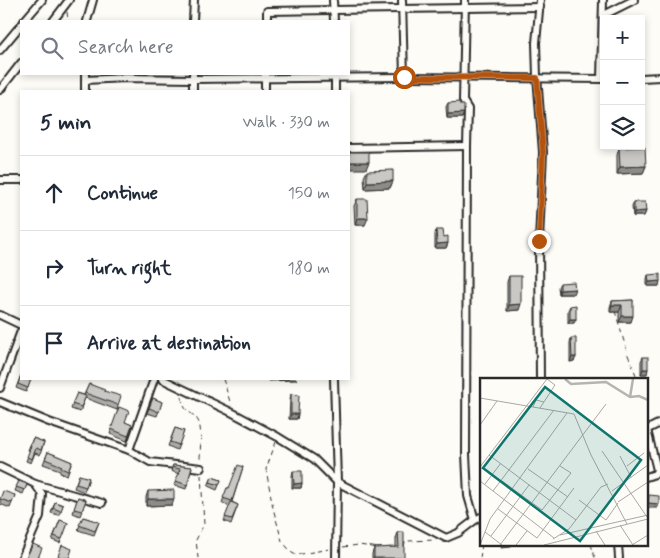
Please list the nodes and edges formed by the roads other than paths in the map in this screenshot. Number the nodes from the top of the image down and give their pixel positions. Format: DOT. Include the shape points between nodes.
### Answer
graph roads {
  1 [pos="42,0"];
  2 [pos="69,0"];
  3 [pos="93,0"];
  4 [pos="194,0"];
  5 [pos="333,0"];
  6 [pos="402,0"];
  7 [pos="464,0"];
  8 [pos="603,0"];
  9 [pos="634,0"];
  10 [pos="540,4"];
  11 [pos="464,9"];
  12 [pos="402,10"];
  13 [pos="334,11"];
  14 [pos="604,15"];
  15 [pos="25,20"];
  16 [pos="54,20"];
  17 [pos="87,20"];
  18 [pos="194,20"];
  19 [pos="266,20"];
  20 [pos="334,20"];
  21 [pos="20,25"];
  22 [pos="0,50"];
  23 [pos="20,64"];
  24 [pos="193,76"];
  25 [pos="265,76"];
  26 [pos="335,76"];
  27 [pos="85,77"];
  28 [pos="404,77"];
  29 [pos="465,77"];
  30 [pos="660,77"];
  31 [pos="537,78"];
  32 [pos="645,78"];
  33 [pos="600,79"];
  34 [pos="0,90"];
  35 [pos="85,90"];
  36 [pos="194,90"];
  37 [pos="265,90"];
  38 [pos="335,90"];
  39 [pos="467,146"];
  40 [pos="350,148"];
  41 [pos="0,180"];
  42 [pos="20,180"];
  43 [pos="0,315"];
  44 [pos="20,325"];
  45 [pos="20,334"];
  46 [pos="540,378"];
  47 [pos="154,380"];
  48 [pos="164,380"];
  49 [pos="334,380"];
  50 [pos="0,388"];
  51 [pos="0,402"];
  52 [pos="660,423"];
  53 [pos="648,429"];
  54 [pos="648,437"];
  55 [pos="130,450"];
  56 [pos="0,467"];
  57 [pos="201,468"];
  58 [pos="648,476"];
  59 [pos="337,482"];
  60 [pos="35,484"];
  61 [pos="102,503"];
  62 [pos="478,518"];
  63 [pos="22,558"];
  64 [pos="336,558"];
  1 -- 15 [label="street"];
  2 -- 16 [label="street"];
  3 -- 17 [label="street"];
  4 -- 18 [label="street"];
  5 -- 13 [label="street"];
  6 -- 12 [label="street"];
  7 -- 11 [label="street"];
  8 -- 14 [label="street"];
  9 -- 14 [label="street"];
  10 -- 11 [label="street"];
  10 -- 31 [label="street"];
  11 -- 12 [label="street"];
  11 -- 29 [label="street"];
  12 -- 13 [label="street"];
  12 -- 28 [label="street"];
  13 -- 19 [label="street" via="267,11"];
  13 -- 20 [label="street"];
  21 -- 22 [label="street"];
  23 -- 34 [label="street"];
  24 -- 25 [label="street"];
  24 -- 27 [label="street"];
  24 -- 36 [label="street"];
  25 -- 26 [label="street"];
  25 -- 37 [label="street"];
  26 -- 28 [label="street"];
  26 -- 38 [label="street"];
  27 -- 35 [label="street"];
  28 -- 29 [label="street"];
  29 -- 31 [label="street"];
  29 -- 39 [label="street" via="463,100 468,109"];
  30 -- 32 [label="street"];
  31 -- 33 [label="street"];
  31 -- 46 [label="street" via="543,152 539,241"];
  39 -- 40 [label="street"];
  39 -- 62 [label="street" via="466,454 468,496"];
  41 -- 42 [label="street"];
  43 -- 44 [label="street"];
  45 -- 50 [label="street"];
  47 -- 55 [label="street"];
  48 -- 59 [label="street" via="278,437 314,459"];
  49 -- 59 [label="street"];
  51 -- 55 [label="street"];
  52 -- 53 [label="street"];
  54 -- 58 [label="street" via="657,470"];
  55 -- 57 [label="street" via="150,462"];
  56 -- 60 [label="street"];
  59 -- 62 [label="street" via="446,538 458,534"];
  59 -- 64 [label="street"];
  60 -- 61 [label="street"];
  60 -- 63 [label="street" via="42,494 40,516"];
}
